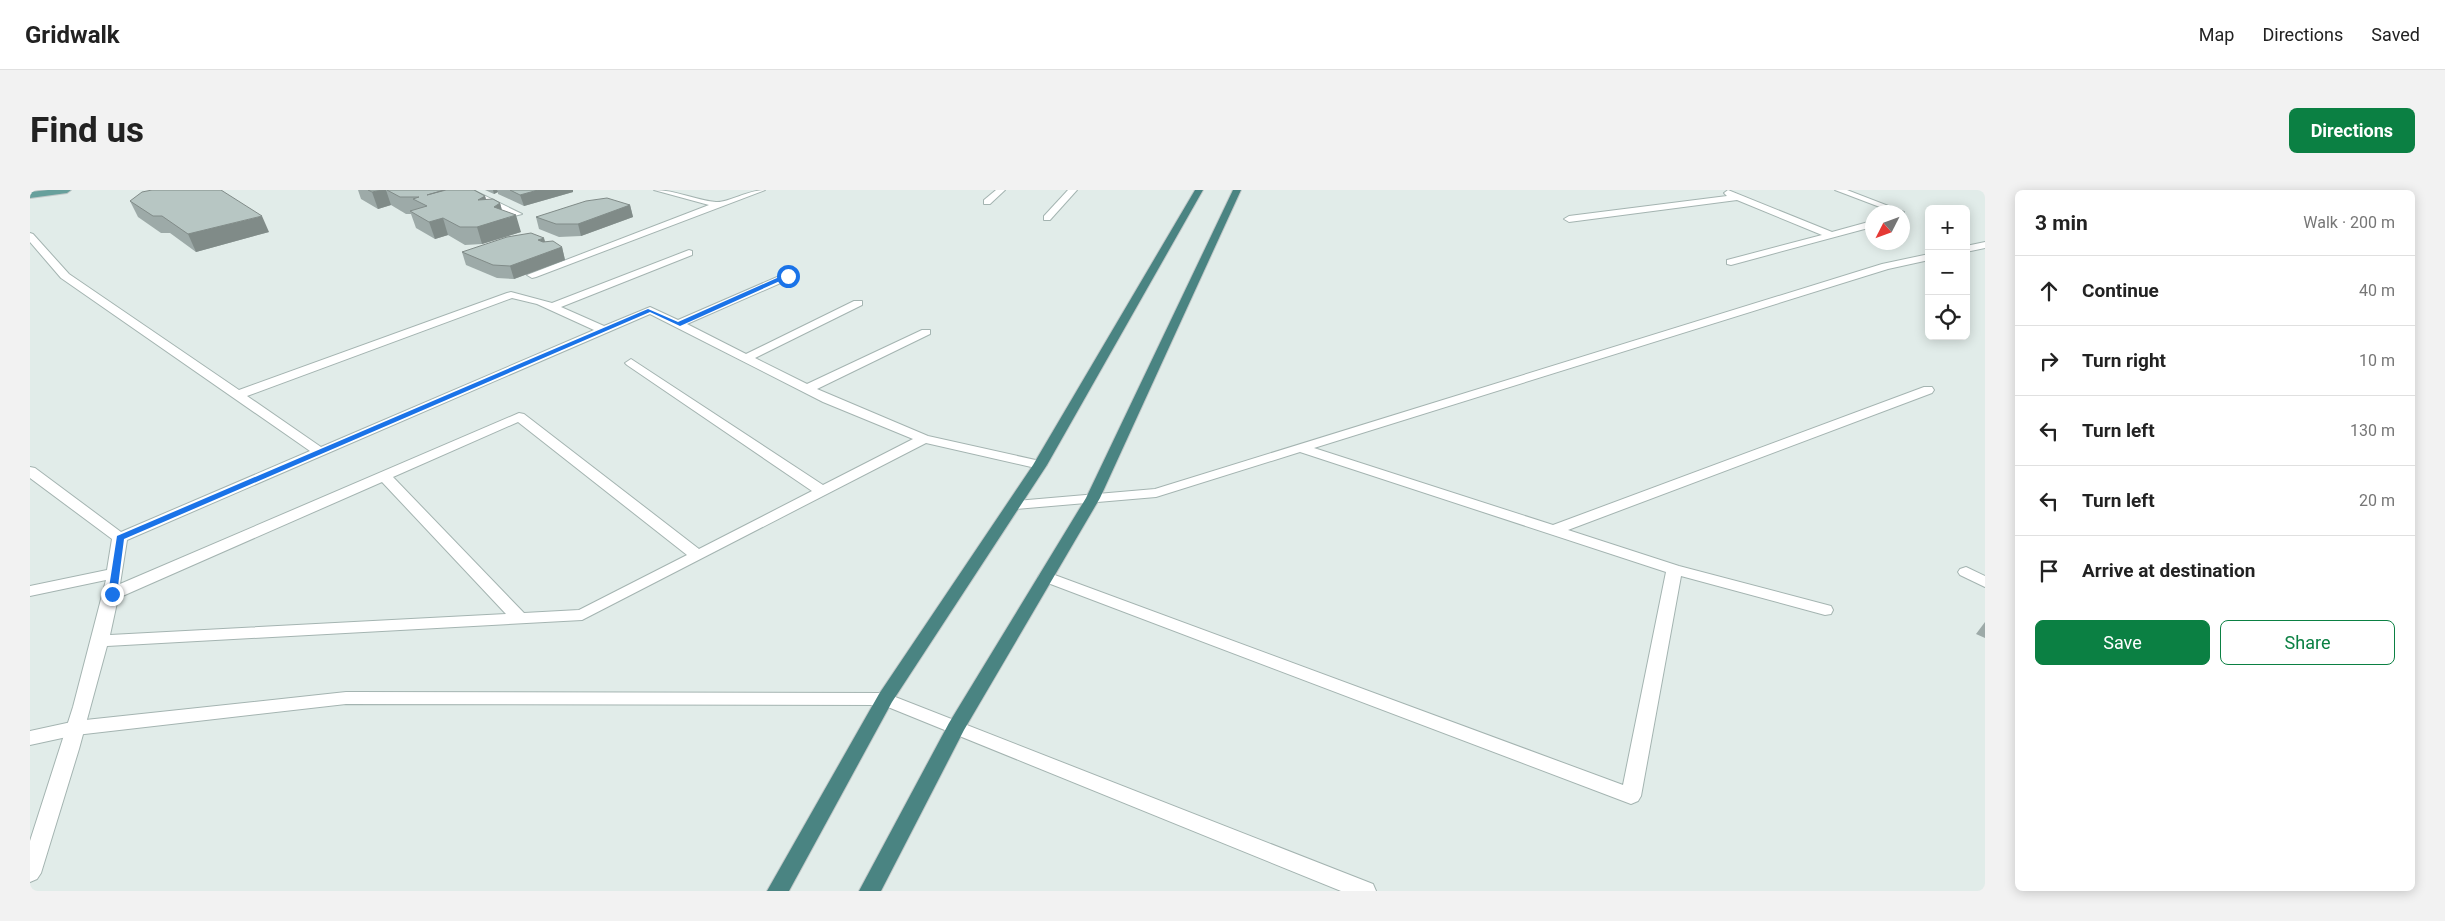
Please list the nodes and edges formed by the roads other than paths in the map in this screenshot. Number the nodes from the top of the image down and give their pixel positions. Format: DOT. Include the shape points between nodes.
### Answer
graph roads {
  1 [pos="67,190"];
  2 [pos="466,190"];
  3 [pos="658,190"];
  4 [pos="761,190"];
  5 [pos="1001,190"];
  6 [pos="1073,190"];
  7 [pos="1199,190"];
  8 [pos="1237,190"];
  9 [pos="1720,190"];
  10 [pos="1839,190"];
  11 [pos="30,195"];
  12 [pos="1738,197"];
  13 [pos="987,202"];
  14 [pos="718,205"];
  15 [pos="1878,205"];
  16 [pos="517,214"];
  17 [pos="1047,218"];
  18 [pos="1569,219"];
  19 [pos="1865,226"];
  20 [pos="1831,235"];
  21 [pos="30,236"];
  22 [pos="1985,245"];
  23 [pos="1970,248"];
  24 [pos="689,253"];
  25 [pos="1925,258"];
  26 [pos="1731,262"];
  27 [pos="532,275"];
  28 [pos="788,276"];
  29 [pos="858,303"];
  30 [pos="552,308"];
  31 [pos="678,324"];
  32 [pos="604,330"];
  33 [pos="926,332"];
  34 [pos="746,358"];
  35 [pos="631,363"];
  36 [pos="807,389"];
  37 [pos="1928,390"];
  38 [pos="238,395"];
  39 [pos="924,439"];
  40 [pos="1300,448"];
  41 [pos="320,451"];
  42 [pos="1040,465"];
  43 [pos="30,471"];
  44 [pos="384,476"];
  45 [pos="822,491"];
  46 [pos="1093,498"];
  47 [pos="1015,506"];
  48 [pos="1554,530"];
  49 [pos="120,538"];
  50 [pos="697,555"];
  51 [pos="1674,569"];
  52 [pos="1966,572"];
  53 [pos="116,574"];
  54 [pos="1046,577"];
  55 [pos="1985,582"];
  56 [pos="30,591"];
  57 [pos="112,594"];
  58 [pos="1825,610"];
  59 [pos="520,618"];
  60 [pos="100,641"];
  61 [pos="885,699"];
  62 [pos="76,728"];
  63 [pos="956,728"];
  64 [pos="30,738"];
  65 [pos="30,873"];
  66 [pos="778,891"];
  67 [pos="870,891"];
  68 [pos="1365,891"];
  1 -- 11 [label="main road"];
  2 -- 16 [label="street"];
  3 -- 14 [label="street"];
  4 -- 14 [label="street"];
  5 -- 13 [label="street"];
  6 -- 17 [label="street"];
  7 -- 42 [label="highway"];
  8 -- 46 [label="highway"];
  9 -- 12 [label="street"];
  10 -- 15 [label="street"];
  12 -- 18 [label="street"];
  12 -- 20 [label="street"];
  14 -- 27 [label="street"];
  19 -- 20 [label="street"];
  20 -- 26 [label="street"];
  21 -- 38 [label="street" via="65,276"];
  22 -- 23 [label="street"];
  24 -- 30 [label="street"];
  25 -- 40 [label="street" via="1886,266"];
  28 -- 31 [label="street"];
  29 -- 34 [label="street"];
  30 -- 32 [label="street"];
  30 -- 38 [label="street" via="511,295"];
  31 -- 32 [label="street" via="650,310"];
  31 -- 34 [label="street"];
  32 -- 41 [label="street"];
  33 -- 36 [label="street"];
  34 -- 36 [label="street"];
  35 -- 45 [label="street"];
  36 -- 39 [label="street"];
  37 -- 48 [label="street"];
  38 -- 41 [label="street"];
  39 -- 42 [label="street"];
  39 -- 45 [label="street"];
  40 -- 46 [label="street" via="1156,492"];
  40 -- 48 [label="street"];
  41 -- 49 [label="street"];
  42 -- 47 [label="highway"];
  43 -- 49 [label="street"];
  44 -- 50 [label="street" via="519,417"];
  44 -- 57 [label="street"];
  44 -- 59 [label="street"];
  45 -- 50 [label="street"];
  46 -- 47 [label="street"];
  46 -- 54 [label="highway"];
  47 -- 61 [label="highway"];
  48 -- 51 [label="street"];
  49 -- 53 [label="street"];
  50 -- 59 [label="street" via="582,615"];
  51 -- 54 [label="street" via="1631,796"];
  51 -- 58 [label="street"];
  52 -- 55 [label="street"];
  53 -- 56 [label="street"];
  53 -- 57 [label="street"];
  54 -- 63 [label="highway"];
  57 -- 60 [label="street"];
  59 -- 60 [label="street"];
  60 -- 62 [label="street"];
  61 -- 62 [label="street" via="346,698"];
  61 -- 63 [label="street"];
  61 -- 66 [label="highway"];
  62 -- 64 [label="street"];
  62 -- 65 [label="street"];
  63 -- 67 [label="highway"];
  63 -- 68 [label="street"];
}
